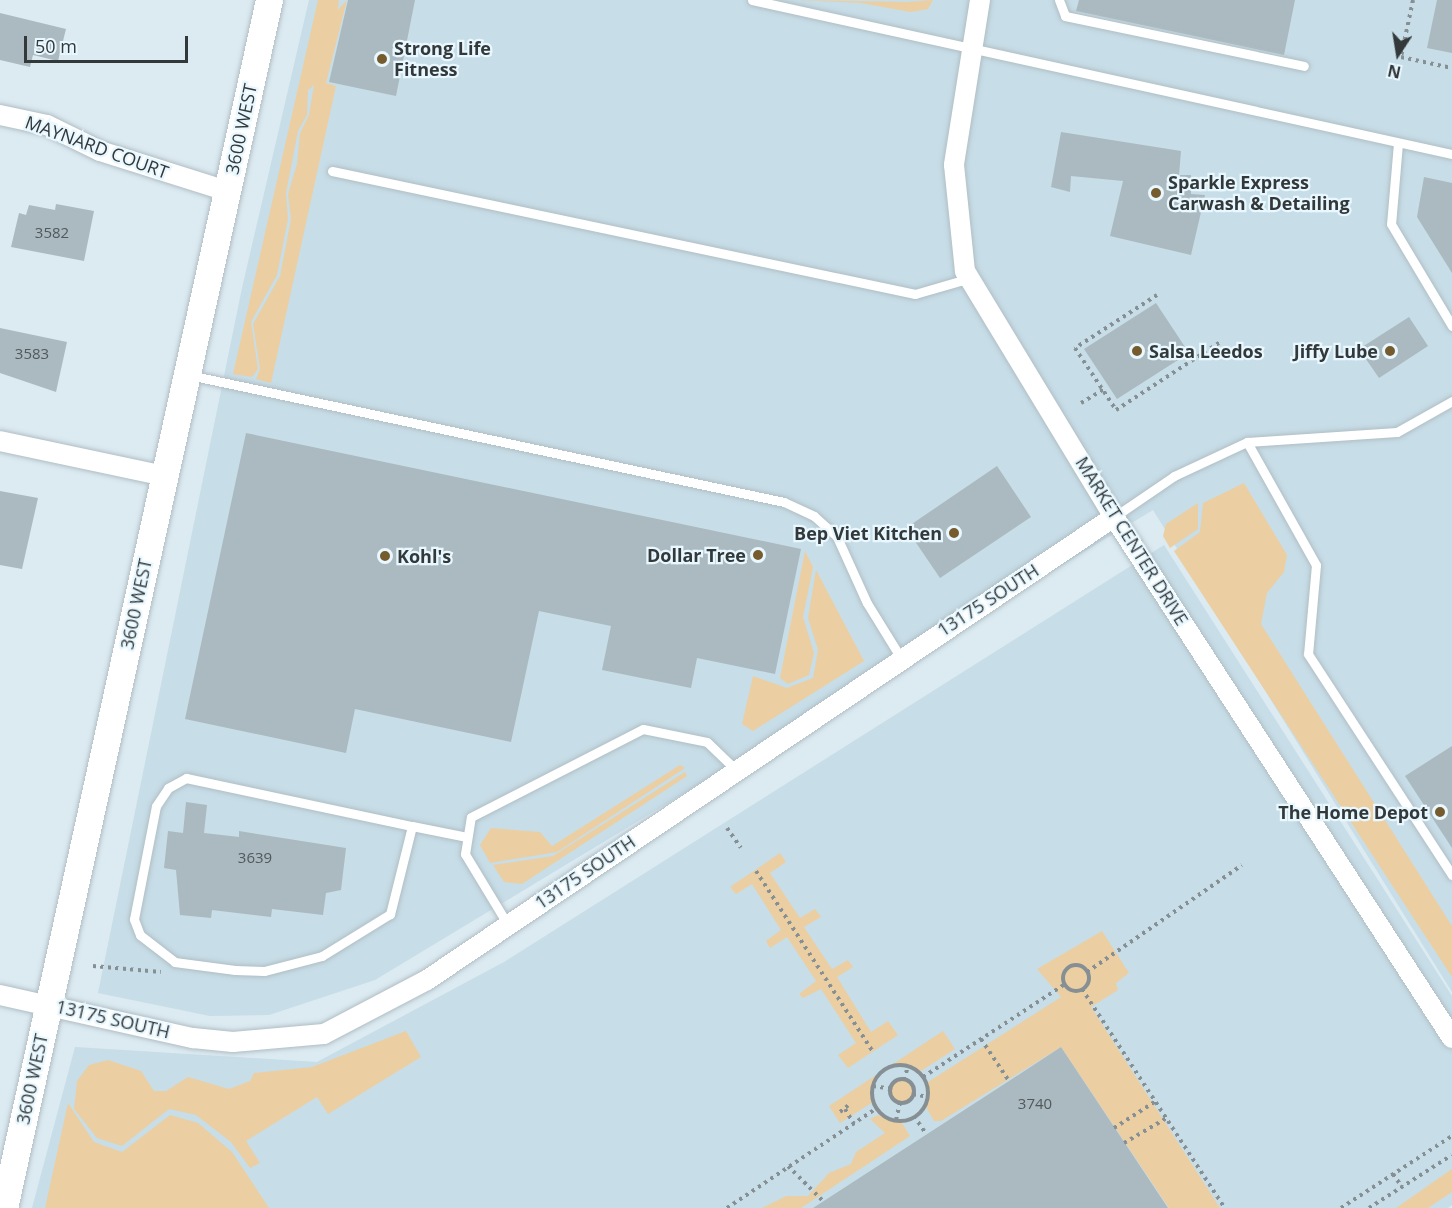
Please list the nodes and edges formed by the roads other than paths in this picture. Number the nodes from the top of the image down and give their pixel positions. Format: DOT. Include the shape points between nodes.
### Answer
graph roads {
  1 [pos="269,0"];
  2 [pos="752,0"];
  3 [pos="980,0"];
  4 [pos="1059,0"];
  5 [pos="970,46"];
  6 [pos="1304,66"];
  7 [pos="0,115"];
  8 [pos="1398,143"];
  9 [pos="1452,154"];
  10 [pos="333,171"];
  11 [pos="227,192"];
  12 [pos="970,278"];
  13 [pos="1452,327"];
  14 [pos="187,374"];
  15 [pos="1452,400"];
  16 [pos="0,441"];
  17 [pos="1247,442"];
  18 [pos="164,477"];
  19 [pos="1114,517"];
  20 [pos="900,658"];
  21 [pos="736,770"];
  22 [pos="412,826"];
  23 [pos="467,837"];
  24 [pos="1452,875"];
  25 [pos="508,925"];
  26 [pos="0,995"];
  27 [pos="48,1005"];
  28 [pos="1452,1038"];
  29 [pos="4,1208"];
  1 -- 11 [label="main road, 3600 WEST"];
  2 -- 5 [label="lane"];
  3 -- 5 [label="street, MARKET CENTER DRIVE"];
  4 -- 6 [label="lane" via="1065,16"];
  5 -- 8 [label="lane"];
  5 -- 12 [label="street, MARKET CENTER DRIVE" via="954,165"];
  7 -- 11 [label="street, MAYNARD COURT" via="47,125 100,151"];
  8 -- 9 [label="lane"];
  8 -- 13 [label="lane" via="1391,224"];
  10 -- 12 [label="lane" via="915,294"];
  11 -- 14 [label="main road, 3600 WEST"];
  12 -- 19 [label="street, MARKET CENTER DRIVE"];
  14 -- 18 [label="main road, 3600 WEST"];
  14 -- 20 [label="lane" via="784,502 814,516 837,537 867,603"];
  15 -- 17 [label="lane" via="1397,432"];
  16 -- 18 [label="street"];
  17 -- 19 [label="lane" via="1174,476"];
  17 -- 24 [label="lane" via="1316,565 1308,654"];
  18 -- 27 [label="main road, 3600 WEST"];
  19 -- 20 [label="street, 13175 SOUTH"];
  19 -- 28 [label="street, MARKET CENTER DRIVE"];
  20 -- 21 [label="street, 13175 SOUTH"];
  21 -- 23 [label="lane" via="707,742 643,729 471,817"];
  21 -- 25 [label="street, 13175 SOUTH"];
  22 -- 22 [label="lane" via="186,778 168,788 156,806 134,918 140,935 176,962 235,970 264,971 322,956 390,914"];
  22 -- 23 [label="lane"];
  23 -- 25 [label="lane" via="465,854"];
  25 -- 27 [label="street, 13175 SOUTH" via="427,980 324,1034 233,1042"];
  26 -- 27 [label="street, 13175 SOUTH"];
  27 -- 29 [label="main road, 3600 WEST"];
}
